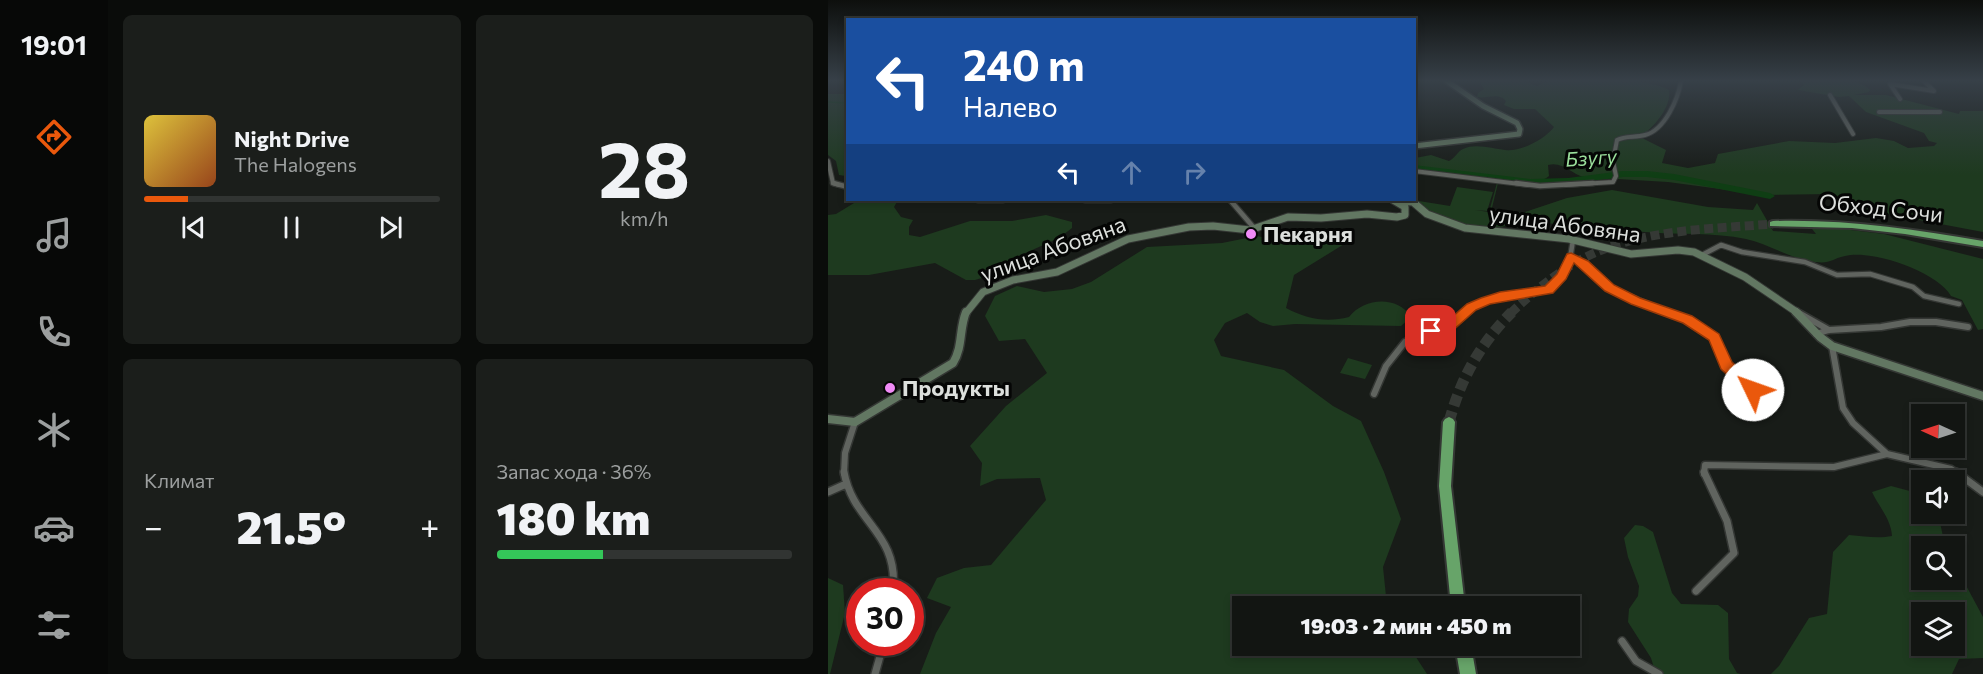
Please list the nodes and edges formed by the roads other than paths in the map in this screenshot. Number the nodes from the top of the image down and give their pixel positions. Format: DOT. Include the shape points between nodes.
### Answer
graph roads {
  1 [pos="1496,112"];
  2 [pos="1666,112"];
  3 [pos="1840,112"];
  4 [pos="1853,134"];
  5 [pos="1416,146"];
  6 [pos="828,161"];
  7 [pos="1416,171"];
  8 [pos="846,186"];
  9 [pos="1231,201"];
  10 [pos="1396,201"];
  11 [pos="1411,201"];
  12 [pos="1773,224"];
  13 [pos="1255,229"];
  14 [pos="1573,240"];
  15 [pos="1983,243"];
  16 [pos="1702,255"];
  17 [pos="1571,257"];
  18 [pos="1959,304"];
  19 [pos="1793,309"];
  20 [pos="1968,327"];
  21 [pos="1829,330"];
  22 [pos="1814,334"];
  23 [pos="1832,346"];
  24 [pos="1374,394"];
  25 [pos="1983,396"];
  26 [pos="1767,402"];
  27 [pos="828,419"];
  28 [pos="855,422"];
  29 [pos="1449,422"];
  30 [pos="1887,454"];
  31 [pos="846,484"];
  32 [pos="828,492"];
  33 [pos="1983,492"];
  34 [pos="893,578"];
  35 [pos="1696,591"];
  36 [pos="1457,596"];
  37 [pos="1622,640"];
  38 [pos="880,656"];
  39 [pos="1465,656"];
  40 [pos="875,674"];
  41 [pos="1468,674"];
  42 [pos="1659,674"];
  1 -- 5 [label="street" via="1517,123 1519,134"];
  2 -- 7 [label="street" via="1655,130 1617,140 1613,182 1540,186"];
  3 -- 4 [label="street"];
  6 -- 8 [label="street" via="833,183"];
  9 -- 13 [label="street"];
  10 -- 13 [label="street, улица Абовяна" via="1406,210 1405,215 1288,217"];
  11 -- 14 [label="street, улица Абовяна" via="1428,216 1449,224"];
  12 -- 15 [label="highway, Обход Сочи" via="1855,224"];
  13 -- 28 [label="street, улица Абовяна" via="1189,227 1128,239 1057,272 993,286 982,292 966,312 953,363"];
  14 -- 16 [label="street, улица Абовяна" via="1612,252 1646,254 1673,249"];
  14 -- 17 [label="street"];
  16 -- 18 [label="street" via="1721,246 1804,262 1837,275 1870,274 1912,287 1924,296"];
  16 -- 19 [label="street, улица Абовяна"];
  17 -- 24 [label="street" via="1562,276 1548,290 1486,301 1471,307 1446,329 1421,333 1409,340 1381,370"];
  17 -- 26 [label="street" via="1610,288 1687,320 1715,337 1726,365"];
  19 -- 21 [label="street"];
  19 -- 22 [label="street, улица Абовяна"];
  20 -- 21 [label="street" via="1910,322"];
  21 -- 22 [label="street"];
  22 -- 23 [label="street, улица Абовяна"];
  23 -- 25 [label="street, улица Абовяна"];
  23 -- 30 [label="street" via="1843,408 1853,423"];
  27 -- 28 [label="street"];
  28 -- 31 [label="street" via="844,455"];
  29 -- 36 [label="highway" via="1444,486"];
  30 -- 33 [label="street" via="1951,469"];
  30 -- 35 [label="street" via="1834,467 1705,465 1704,474 1727,520 1734,553"];
  31 -- 32 [label="street"];
  31 -- 34 [label="street" via="859,512 892,559"];
  37 -- 42 [label="street" via="1638,664"];
  38 -- 40 [label="street"];
  39 -- 41 [label="highway"];
}
